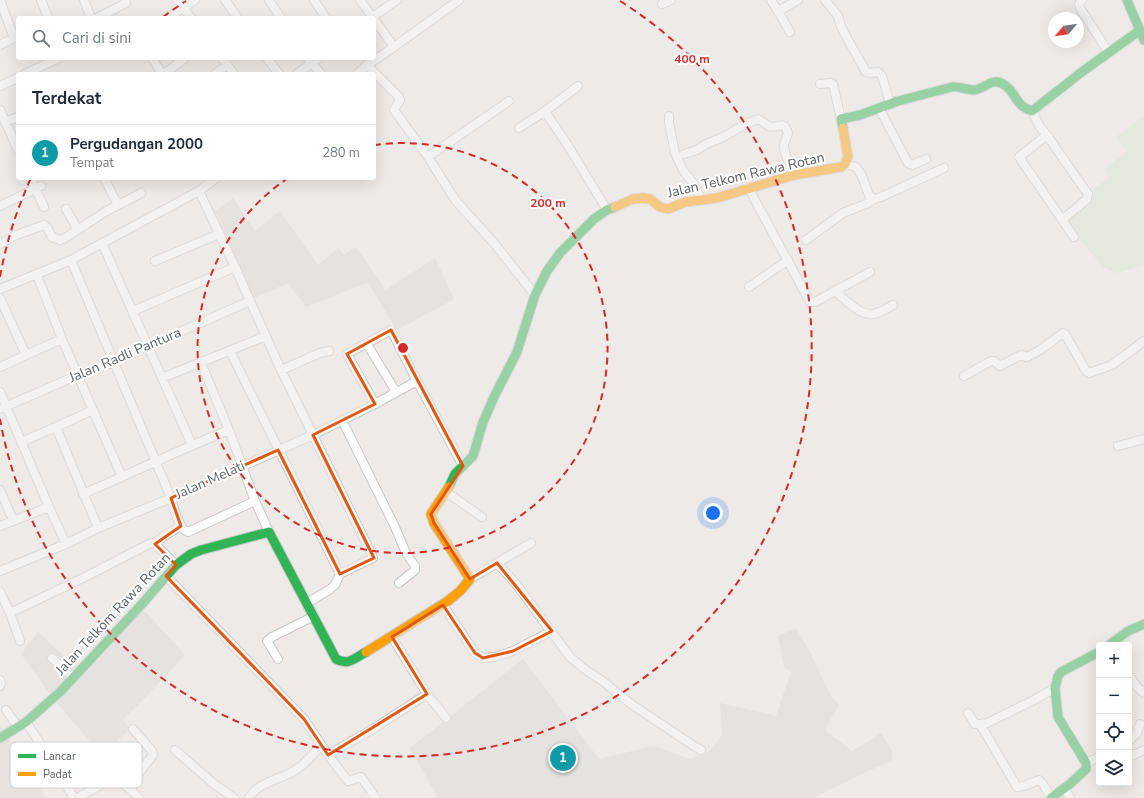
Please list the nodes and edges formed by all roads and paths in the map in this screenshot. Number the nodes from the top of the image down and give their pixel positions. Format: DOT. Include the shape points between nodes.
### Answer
graph roads {
  1 [pos="0,0"];
  2 [pos="41,0"];
  3 [pos="84,0"];
  4 [pos="126,0"];
  5 [pos="177,0"];
  6 [pos="194,0"];
  7 [pos="225,0"];
  8 [pos="269,0"];
  9 [pos="314,0"];
  10 [pos="360,0"];
  11 [pos="398,0"];
  12 [pos="671,0"];
  13 [pos="771,0"];
  14 [pos="798,0"];
  15 [pos="825,0"];
  16 [pos="1082,0"];
  17 [pos="1127,0"];
  18 [pos="455,1"];
  19 [pos="662,4"];
  20 [pos="183,8"];
  21 [pos="778,11"];
  22 [pos="47,16"];
  23 [pos="91,16"];
  24 [pos="101,16"];
  25 [pos="172,16"];
  26 [pos="189,16"];
  27 [pos="237,16"];
  28 [pos="280,16"];
  29 [pos="325,16"];
  30 [pos="372,16"];
  31 [pos="376,16"];
  32 [pos="376,22"];
  33 [pos="1139,31"];
  34 [pos="790,32"];
  35 [pos="16,37"];
  36 [pos="1144,40"];
  37 [pos="0,45"];
  38 [pos="394,47"];
  39 [pos="1109,53"];
  40 [pos="376,59"];
  41 [pos="55,60"];
  42 [pos="153,60"];
  43 [pos="182,60"];
  44 [pos="268,60"];
  45 [pos="313,60"];
  46 [pos="374,60"];
  47 [pos="224,61"];
  48 [pos="367,65"];
  49 [pos="29,72"];
  50 [pos="162,72"];
  51 [pos="166,72"];
  52 [pos="216,72"];
  53 [pos="232,72"];
  54 [pos="278,72"];
  55 [pos="299,72"];
  56 [pos="320,72"];
  57 [pos="359,72"];
  58 [pos="374,72"];
  59 [pos="376,74"];
  60 [pos="16,79"];
  61 [pos="820,84"];
  62 [pos="0,86"];
  63 [pos="578,86"];
  64 [pos="509,101"];
  65 [pos="890,104"];
  66 [pos="879,108"];
  67 [pos="0,110"];
  68 [pos="1032,110"];
  69 [pos="544,112"];
  70 [pos="669,116"];
  71 [pos="16,118"];
  72 [pos="841,118"];
  73 [pos="6,122"];
  74 [pos="518,128"];
  75 [pos="1047,135"];
  76 [pos="16,145"];
  77 [pos="684,154"];
  78 [pos="428,157"];
  79 [pos="926,159"];
  80 [pos="845,164"];
  81 [pos="944,168"];
  82 [pos="794,175"];
  83 [pos="32,180"];
  84 [pos="105,180"];
  85 [pos="213,180"];
  86 [pos="38,188"];
  87 [pos="749,188"];
  88 [pos="199,190"];
  89 [pos="141,193"];
  90 [pos="701,199"];
  91 [pos="874,199"];
  92 [pos="0,205"];
  93 [pos="118,205"];
  94 [pos="44,207"];
  95 [pos="66,208"];
  96 [pos="608,210"];
  97 [pos="1062,220"];
  98 [pos="78,230"];
  99 [pos="219,234"];
  100 [pos="1074,237"];
  101 [pos="806,240"];
  102 [pos="102,243"];
  103 [pos="0,244"];
  104 [pos="71,260"];
  105 [pos="788,260"];
  106 [pos="155,261"];
  107 [pos="235,268"];
  108 [pos="870,272"];
  109 [pos="37,274"];
  110 [pos="749,287"];
  111 [pos="0,289"];
  112 [pos="835,291"];
  113 [pos="535,295"];
  114 [pos="0,298"];
  115 [pos="250,301"];
  116 [pos="893,305"];
  117 [pos="133,311"];
  118 [pos="266,336"];
  119 [pos="62,339"];
  120 [pos="1144,341"];
  121 [pos="366,344"];
  122 [pos="148,346"];
  123 [pos="230,350"];
  124 [pos="329,351"];
  125 [pos="26,355"];
  126 [pos="114,362"];
  127 [pos="201,363"];
  128 [pos="0,367"];
  129 [pos="281,370"];
  130 [pos="78,375"];
  131 [pos="964,376"];
  132 [pos="162,378"];
  133 [pos="417,381"];
  134 [pos="0,392"];
  135 [pos="396,392"];
  136 [pos="376,404"];
  137 [pos="3,408"];
  138 [pos="93,410"];
  139 [pos="342,420"];
  140 [pos="56,427"];
  141 [pos="229,430"];
  142 [pos="313,435"];
  143 [pos="1144,439"];
  144 [pos="21,442"];
  145 [pos="192,445"];
  146 [pos="1118,446"];
  147 [pos="278,450"];
  148 [pos="155,462"];
  149 [pos="242,466"];
  150 [pos="463,466"];
  151 [pos="122,477"];
  152 [pos="0,490"];
  153 [pos="446,492"];
  154 [pos="83,494"];
  155 [pos="171,498"];
  156 [pos="255,501"];
  157 [pos="48,507"];
  158 [pos="482,517"];
  159 [pos="13,520"];
  160 [pos="0,526"];
  161 [pos="181,526"];
  162 [pos="98,528"];
  163 [pos="269,532"];
  164 [pos="531,543"];
  165 [pos="66,544"];
  166 [pos="155,544"];
  167 [pos="496,563"];
  168 [pos="176,565"];
  169 [pos="0,571"];
  170 [pos="340,574"];
  171 [pos="166,576"];
  172 [pos="470,579"];
  173 [pos="399,583"];
  174 [pos="0,592"];
  175 [pos="307,603"];
  176 [pos="443,605"];
  177 [pos="10,612"];
  178 [pos="314,616"];
  179 [pos="1144,624"];
  180 [pos="552,631"];
  181 [pos="392,637"];
  182 [pos="20,641"];
  183 [pos="1114,642"];
  184 [pos="1096,654"];
  185 [pos="52,658"];
  186 [pos="278,659"];
  187 [pos="73,677"];
  188 [pos="1130,678"];
  189 [pos="0,680"];
  190 [pos="0,686"];
  191 [pos="1055,688"];
  192 [pos="1144,693"];
  193 [pos="427,694"];
  194 [pos="6,710"];
  195 [pos="968,713"];
  196 [pos="446,718"];
  197 [pos="26,722"];
  198 [pos="980,724"];
  199 [pos="1140,724"];
  200 [pos="18,727"];
  201 [pos="133,729"];
  202 [pos="0,738"];
  203 [pos="1132,738"];
  204 [pos="39,742"];
  205 [pos="321,745"];
  206 [pos="175,750"];
  207 [pos="701,750"];
  208 [pos="1144,750"];
  209 [pos="328,755"];
  210 [pos="1132,756"];
  211 [pos="1096,758"];
  212 [pos="1086,763"];
  213 [pos="142,770"];
  214 [pos="67,788"];
  215 [pos="96,788"];
  216 [pos="128,788"];
  217 [pos="1064,789"];
  218 [pos="139,798"];
  219 [pos="234,798"];
  220 [pos="249,798"];
  221 [pos="376,798"];
  222 [pos="1051,798"];
  223 [pos="1070,798"];
  1 -- 35 [label="street"];
  2 -- 22 [label="street"];
  3 -- 23 [label="street"];
  4 -- 24 [label="street" via="126,3"];
  5 -- 20 [label="street"];
  6 -- 20 [label="street"];
  7 -- 27 [label="street"];
  8 -- 28 [label="street"];
  9 -- 29 [label="street"];
  10 -- 30 [label="street"];
  11 -- 31 [label="street"];
  12 -- 19 [label="street"];
  13 -- 21 [label="street"];
  14 -- 21 [label="street"];
  15 -- 65 [label="street" via="838,16 840,27 866,72 878,72 882,76"];
  16 -- 39 [label="street" via="1080,8"];
  17 -- 33 [label="street"];
  18 -- 38 [label="street"];
  20 -- 25 [label="street"];
  20 -- 26 [label="street"];
  21 -- 34 [label="street"];
  32 -- 38 [label="street"];
  33 -- 36 [label="street"];
  33 -- 39 [label="street"];
  35 -- 37 [label="street"];
  38 -- 40 [label="street"];
  39 -- 68 [label="street"];
  41 -- 49 [label="street"];
  42 -- 50 [label="street"];
  43 -- 51 [label="street"];
  44 -- 54 [label="street"];
  45 -- 55 [label="street"];
  45 -- 56 [label="street"];
  46 -- 48 [label="street"];
  47 -- 52 [label="street"];
  47 -- 53 [label="street"];
  48 -- 57 [label="street"];
  48 -- 58 [label="street"];
  59 -- 78 [label="street" via="399,97 400,100 394,110"];
  60 -- 62 [label="street"];
  61 -- 72 [label="street" via="833,84"];
  63 -- 69 [label="street"];
  64 -- 78 [label="street"];
  65 -- 66 [label="street"];
  65 -- 68 [label="street" via="954,86 973,90 992,82 999,82 1007,86 1019,105"];
  66 -- 72 [label="street" via="853,117"];
  66 -- 79 [label="street" via="908,163 912,165"];
  67 -- 73 [label="street"];
  68 -- 75 [label="street"];
  69 -- 74 [label="street"];
  69 -- 96 [label="street"];
  70 -- 90 [label="street" via="675,153 682,170"];
  71 -- 73 [label="street"];
  72 -- 80 [label="street, Jalan Telkom Rawa Rotan" via="848,158"];
  73 -- 76 [label="street"];
  75 -- 97 [label="street" via="1088,194 1087,199"];
  75 -- 97 [label="street" via="1019,157"];
  77 -- 82 [label="street" via="758,119 772,127 783,125 786,128 788,133 784,149"];
  78 -- 113 [label="street" via="456,201 494,243"];
  80 -- 82 [label="street, Jalan Telkom Rawa Rotan" via="834,169"];
  80 -- 91 [label="street" via="856,167 869,195"];
  81 -- 91 [label="street"];
  82 -- 87 [label="street, Jalan Telkom Rawa Rotan"];
  83 -- 86 [label="street"];
  84 -- 93 [label="street"];
  85 -- 88 [label="street"];
  86 -- 92 [label="street"];
  86 -- 94 [label="street"];
  87 -- 90 [label="street, Jalan Telkom Rawa Rotan" via="717,198"];
  87 -- 105 [label="street"];
  88 -- 99 [label="street"];
  88 -- 102 [label="street"];
  89 -- 93 [label="street"];
  90 -- 96 [label="street, Jalan Telkom Rawa Rotan" via="668,209 660,207 650,199 638,199"];
  91 -- 101 [label="street" via="843,212"];
  93 -- 98 [label="street"];
  95 -- 98 [label="street"];
  96 -- 113 [label="street, Jalan Telkom Rawa Rotan" via="594,219 560,253"];
  97 -- 100 [label="street"];
  98 -- 103 [label="street" via="60,240 52,237 44,225"];
  99 -- 106 [label="street"];
  99 -- 107 [label="street"];
  102 -- 104 [label="street"];
  102 -- 117 [label="street"];
  104 -- 109 [label="street"];
  104 -- 126 [label="street"];
  105 -- 110 [label="street"];
  105 -- 112 [label="street" via="810,302"];
  107 -- 115 [label="street"];
  107 -- 117 [label="street"];
  108 -- 112 [label="street"];
  109 -- 111 [label="street"];
  109 -- 119 [label="street"];
  112 -- 116 [label="street" via="859,311 867,314 874,314"];
  113 -- 150 [label="street, Jalan Telkom Rawa Rotan" via="517,352 495,394 472,456"];
  114 -- 125 [label="street"];
  115 -- 118 [label="street"];
  115 -- 122 [label="street, Jalan Radli Pantura"];
  117 -- 122 [label="street"];
  118 -- 123 [label="street"];
  118 -- 129 [label="street"];
  119 -- 125 [label="street"];
  119 -- 130 [label="street"];
  120 -- 131 [label="street" via="1112,365 1087,373 1066,334 1063,333 1030,356 1022,355 1000,366 991,361"];
  121 -- 133 [label="street" via="391,330"];
  121 -- 135 [label="street"];
  121 -- 136 [label="street" via="347,354"];
  122 -- 126 [label="street, Jalan Radli Pantura"];
  122 -- 132 [label="street"];
  123 -- 127 [label="street"];
  123 -- 147 [label="street"];
  124 -- 129 [label="street"];
  125 -- 128 [label="street"];
  126 -- 130 [label="street, Jalan Radli Pantura"];
  126 -- 148 [label="street"];
  127 -- 132 [label="street"];
  127 -- 141 [label="street"];
  129 -- 142 [label="street"];
  130 -- 137 [label="street, Jalan Radli Pantura"];
  130 -- 138 [label="street"];
  132 -- 145 [label="street"];
  133 -- 135 [label="street, Jalan Melati"];
  133 -- 150 [label="street"];
  134 -- 137 [label="street"];
  135 -- 136 [label="street, Jalan Melati"];
  136 -- 139 [label="street, Jalan Melati"];
  137 -- 144 [label="street"];
  138 -- 140 [label="street"];
  138 -- 151 [label="street"];
  139 -- 142 [label="street, Jalan Melati"];
  139 -- 173 [label="street" via="406,554 415,566 415,570"];
  140 -- 144 [label="street"];
  140 -- 154 [label="street"];
  141 -- 145 [label="street"];
  141 -- 149 [label="street"];
  142 -- 147 [label="street, Jalan Melati"];
  142 -- 170 [label="street" via="373,558"];
  143 -- 146 [label="street"];
  144 -- 157 [label="street"];
  145 -- 148 [label="street"];
  147 -- 149 [label="street, Jalan Melati"];
  147 -- 170 [label="street"];
  148 -- 151 [label="street"];
  148 -- 155 [label="street"];
  149 -- 155 [label="street, Jalan Melati"];
  149 -- 156 [label="street"];
  150 -- 153 [label="street, Jalan Telkom Rawa Rotan" via="455,474"];
  151 -- 154 [label="street"];
  152 -- 159 [label="street"];
  153 -- 158 [label="street"];
  153 -- 172 [label="street, Jalan Telkom Rawa Rotan" via="433,510 432,518"];
  154 -- 162 [label="street"];
  155 -- 161 [label="street"];
  155 -- 162 [label="street, Jalan Melati"];
  156 -- 161 [label="street" via="188,532"];
  156 -- 163 [label="street"];
  157 -- 159 [label="street"];
  157 -- 165 [label="street"];
  159 -- 160 [label="street"];
  161 -- 166 [label="street"];
  162 -- 165 [label="street, Jalan Melati"];
  163 -- 168 [label="street, Jalan Telkom Rawa Rotan" via="195,552"];
  163 -- 175 [label="street"];
  164 -- 167 [label="street"];
  165 -- 169 [label="street, Jalan Melati"];
  166 -- 168 [label="street"];
  166 -- 177 [label="street" via="151,543"];
  167 -- 172 [label="street"];
  167 -- 180 [label="street" via="516,584"];
  168 -- 171 [label="street, Jalan Telkom Rawa Rotan"];
  170 -- 175 [label="street" via="335,585"];
  171 -- 187 [label="street, Jalan Telkom Rawa Rotan"];
  171 -- 205 [label="street" via="304,719"];
  172 -- 176 [label="street" via="460,592"];
  174 -- 177 [label="street"];
  175 -- 178 [label="street"];
  176 -- 180 [label="street" via="475,653 483,658 513,651"];
  176 -- 181 [label="street"];
  177 -- 182 [label="street"];
  178 -- 181 [label="street" via="336,659 340,662 346,663"];
  178 -- 186 [label="street" via="267,641"];
  179 -- 183 [label="street" via="1128,631"];
  180 -- 207 [label="street" via="570,657 587,671 654,721"];
  181 -- 193 [label="street"];
  184 -- 191 [label="street" via="1062,672 1058,676"];
  185 -- 187 [label="street"];
  187 -- 197 [label="street, Jalan Telkom Rawa Rotan"];
  188 -- 192 [label="street"];
  189 -- 190 [label="street"];
  191 -- 198 [label="street" via="1024,706"];
  191 -- 212 [label="street" via="1058,717"];
  193 -- 196 [label="street"];
  193 -- 209 [label="street" via="376,728"];
  194 -- 200 [label="street"];
  195 -- 198 [label="street" via="975,724"];
  197 -- 200 [label="street, Jalan Telkom Rawa Rotan"];
  197 -- 204 [label="street"];
  198 -- 222 [label="street" via="1017,787 1039,780"];
  199 -- 203 [label="street"];
  200 -- 202 [label="street, Jalan Telkom Rawa Rotan"];
  201 -- 213 [label="street" via="153,755"];
  205 -- 209 [label="street"];
  205 -- 220 [label="street" via="301,766 259,787"];
  206 -- 219 [label="street"];
  208 -- 210 [label="street"];
  209 -- 221 [label="street" via="348,781 361,777"];
  211 -- 212 [label="street"];
  212 -- 217 [label="street" via="1086,769"];
  214 -- 215 [label="street" via="74,798"];
  216 -- 218 [label="street"];
  217 -- 222 [label="street"];
  217 -- 223 [label="street"];
}
